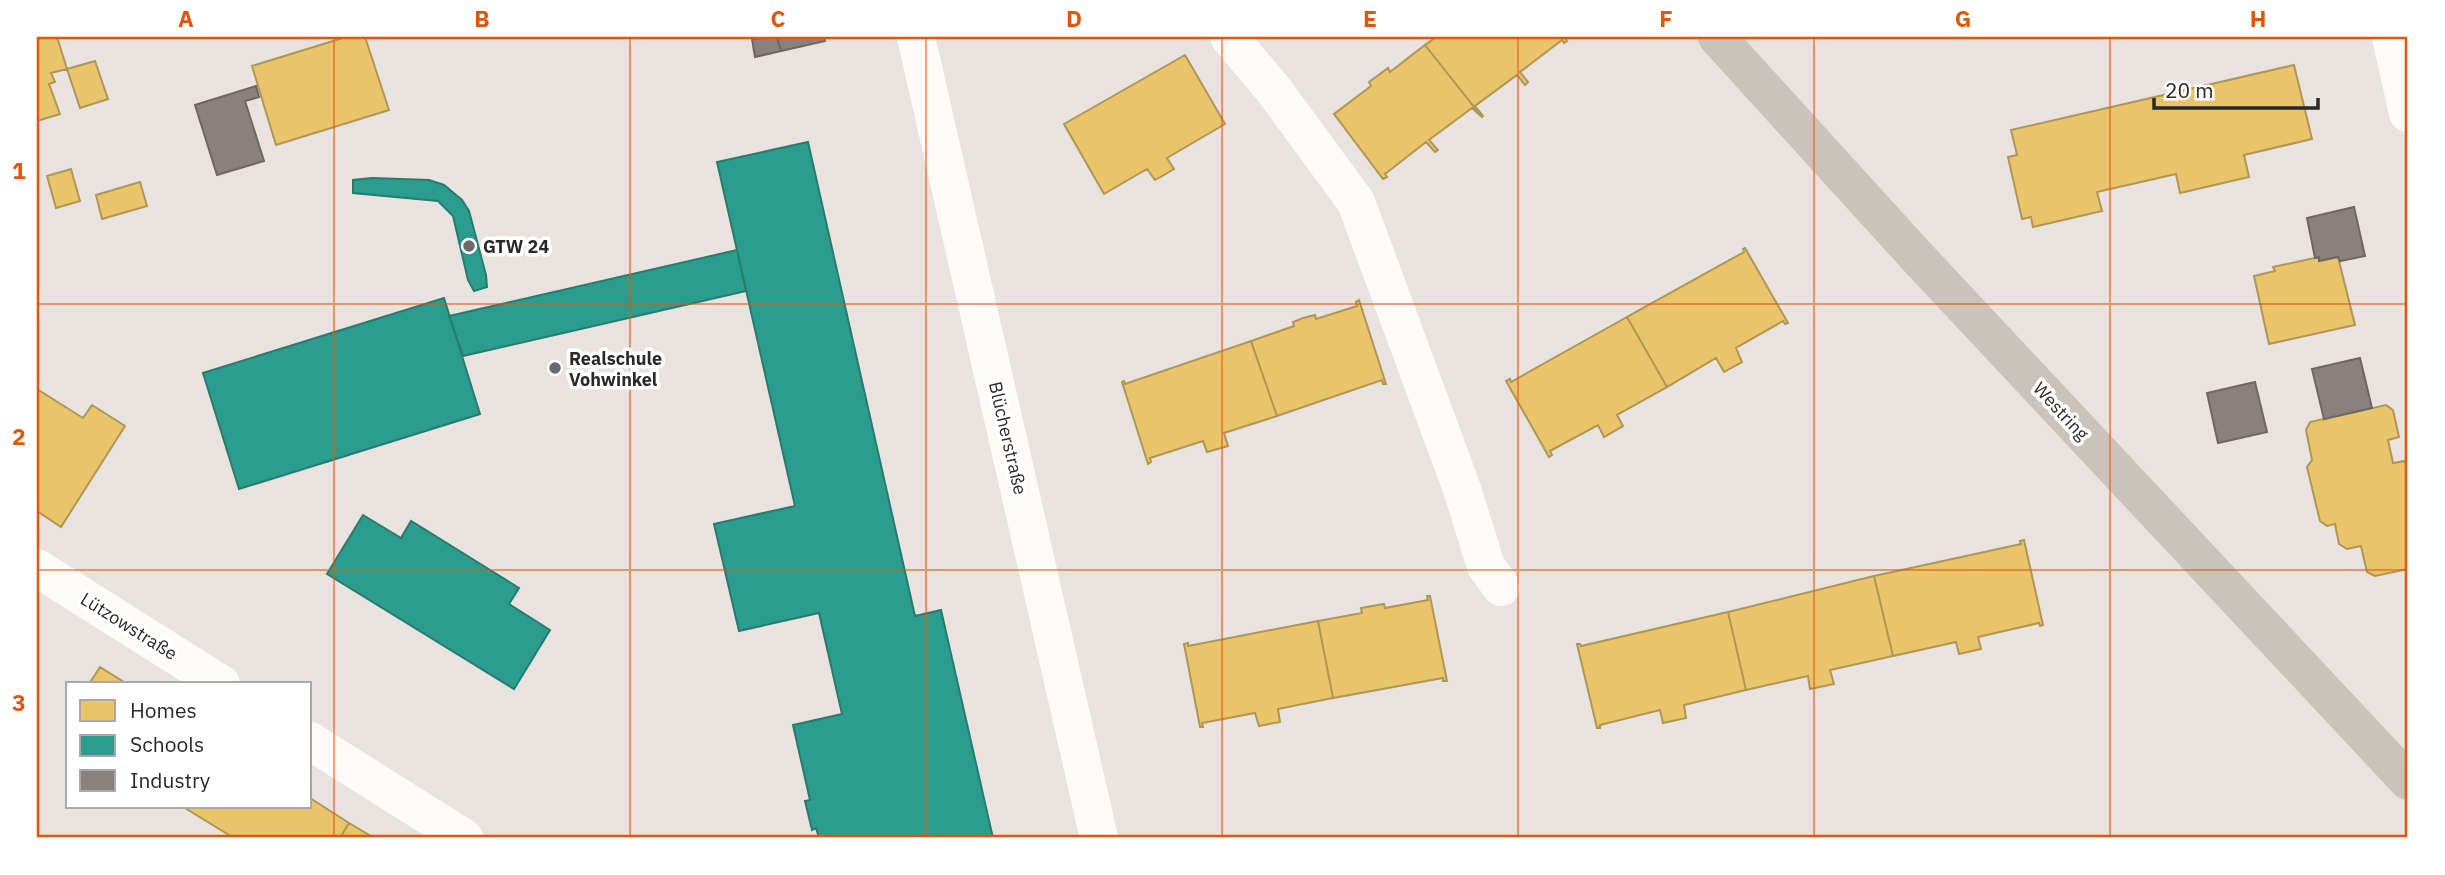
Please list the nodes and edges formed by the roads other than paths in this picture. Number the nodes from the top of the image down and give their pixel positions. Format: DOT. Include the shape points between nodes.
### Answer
graph roads {
  1 [pos="916,37"];
  2 [pos="1229,37"];
  3 [pos="1717,37"];
  4 [pos="2391,37"];
  5 [pos="2408,113"];
  6 [pos="37,568"];
  7 [pos="1501,587"];
  8 [pos="218,682"];
  9 [pos="312,742"];
  10 [pos="2408,781"];
  11 [pos="464,838"];
  12 [pos="1099,838"];
  1 -- 12 [label="street, Blücherstraße"];
  2 -- 7 [label="street" via="1356,202 1462,488 1486,566"];
  3 -- 10 [label="main road, Westring"];
  4 -- 5 [label="street"];
  6 -- 8 [label="street, Lützowstraße"];
  9 -- 11 [label="street"];
}
